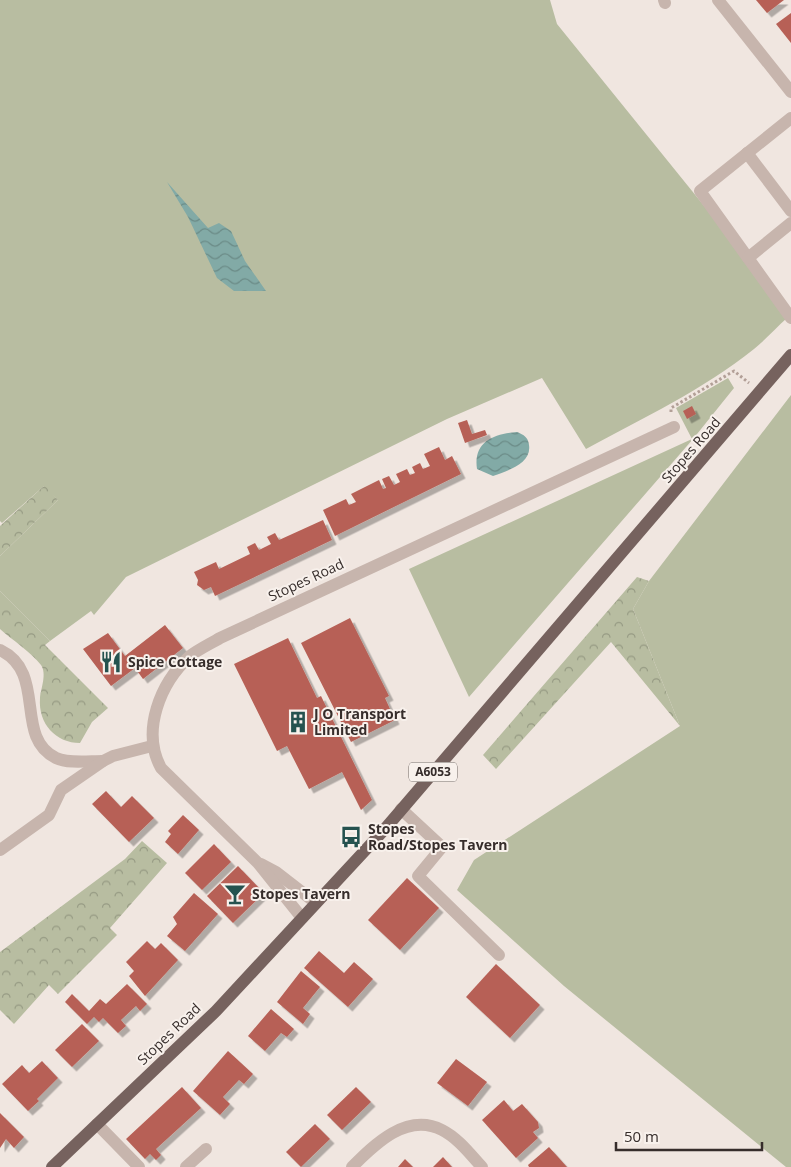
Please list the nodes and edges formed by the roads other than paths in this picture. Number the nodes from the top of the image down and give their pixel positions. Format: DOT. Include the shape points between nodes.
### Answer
graph roads {
  1 [pos="718,0"];
  2 [pos="791,92"];
  3 [pos="791,118"];
  4 [pos="747,153"];
  5 [pos="791,211"];
  6 [pos="791,224"];
  7 [pos="748,258"];
  8 [pos="791,318"];
  9 [pos="791,355"];
  10 [pos="674,427"];
  11 [pos="0,650"];
  12 [pos="152,746"];
  13 [pos="103,761"];
  14 [pos="401,809"];
  15 [pos="0,850"];
  16 [pos="258,863"];
  17 [pos="316,903"];
  18 [pos="302,918"];
  19 [pos="499,955"];
  20 [pos="97,1124"];
  21 [pos="206,1149"];
  22 [pos="52,1167"];
  23 [pos="140,1167"];
  24 [pos="186,1167"];
  25 [pos="352,1167"];
  26 [pos="482,1167"];
  1 -- 2 [label="street"];
  3 -- 4 [label="street"];
  4 -- 5 [label="street"];
  4 -- 7 [label="street" via="700,191"];
  6 -- 7 [label="street"];
  7 -- 8 [label="street"];
  9 -- 14 [label="main road, Stopes Road / A6053"];
  10 -- 12 [label="street, Stopes Road" via="220,638 191,656 163,691 152,726"];
  11 -- 13 [label="street" via="21,667 28,684 33,727 48,752 57,759"];
  12 -- 13 [label="street"];
  12 -- 16 [label="street, Stopes Road" via="162,768"];
  13 -- 15 [label="street" via="61,790 49,815"];
  14 -- 17 [label="main road, Stopes Road / A6053"];
  14 -- 19 [label="street" via="442,848 418,876"];
  16 -- 17 [label="street, Stopes Road" via="276,872"];
  16 -- 18 [label="street, Stopes Road"];
  17 -- 18 [label="main road, Stopes Road / A6053"];
  18 -- 20 [label="main road, Stopes Road / A6053" via="216,1011"];
  20 -- 22 [label="main road, Stopes Road / A6053"];
  20 -- 23 [label="street"];
  21 -- 24 [label="street"];
  25 -- 26 [label="street" via="389,1134 406,1127 423,1126 441,1130 456,1140"];
}
